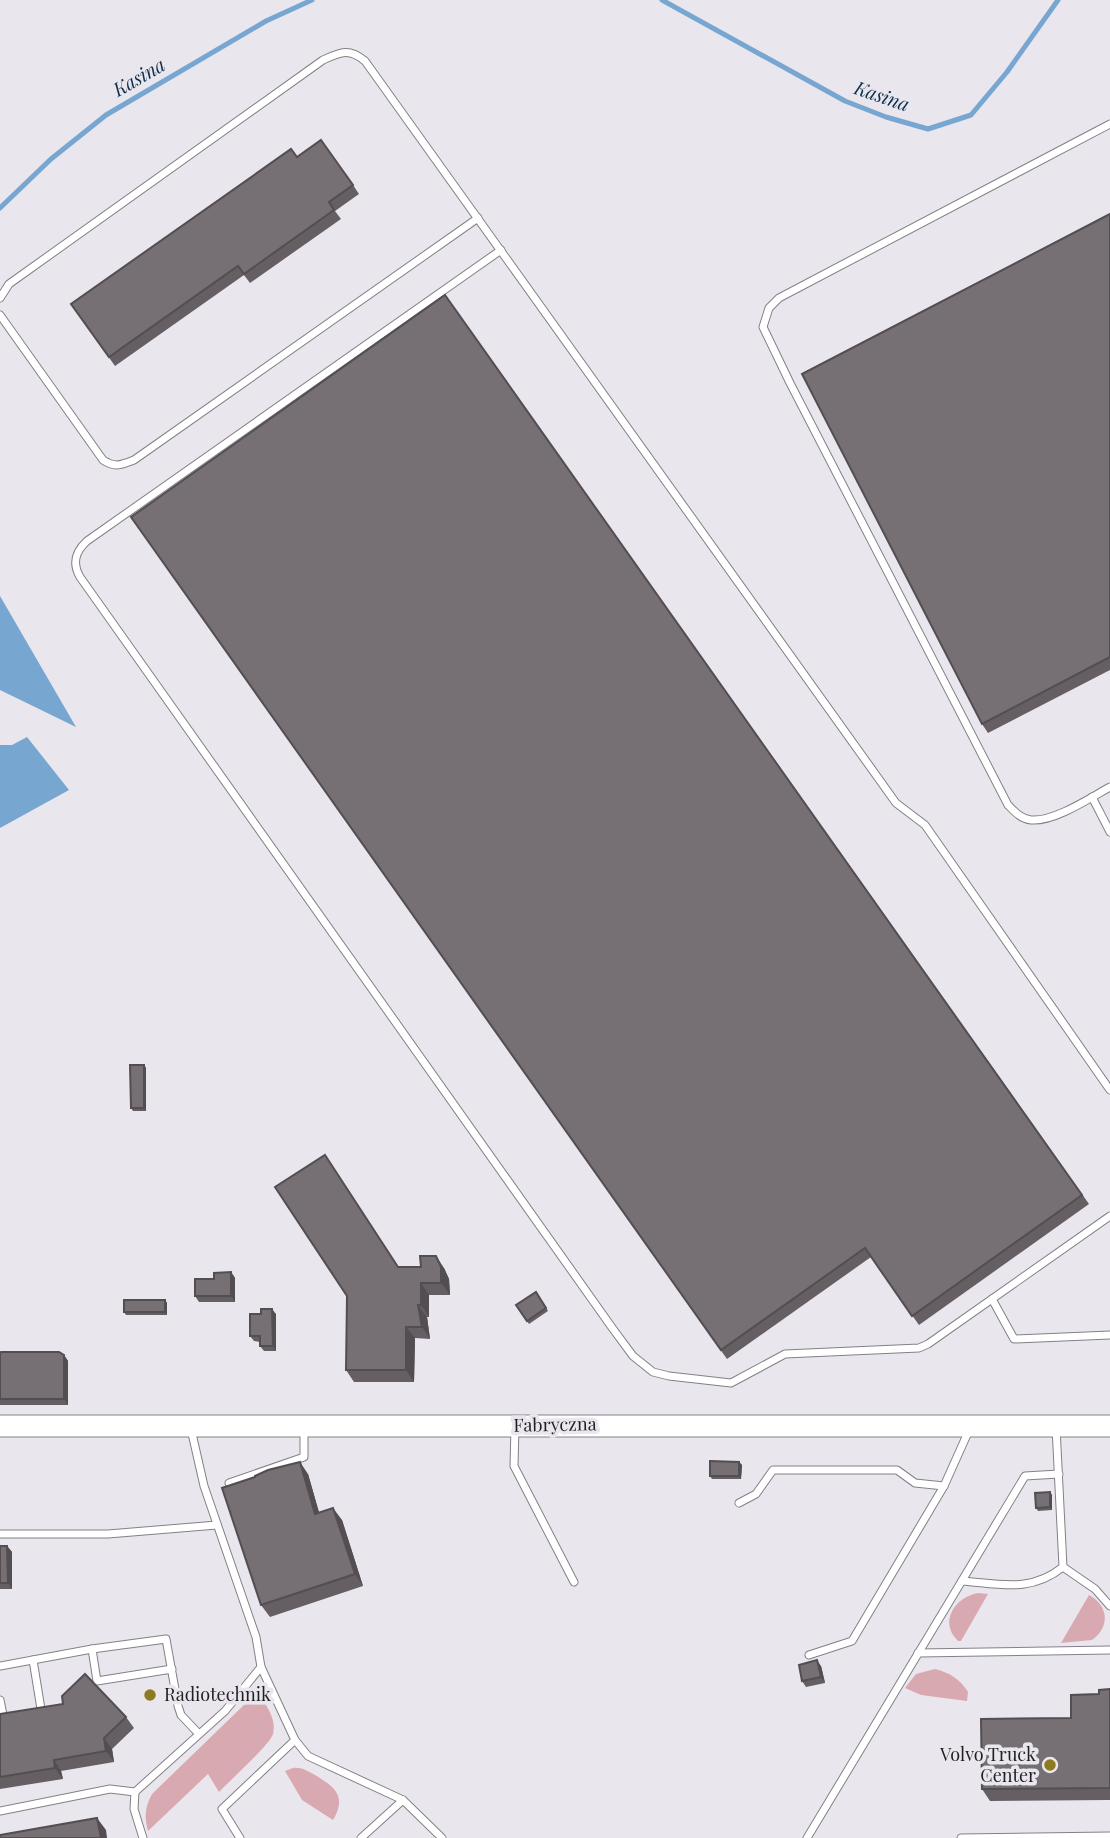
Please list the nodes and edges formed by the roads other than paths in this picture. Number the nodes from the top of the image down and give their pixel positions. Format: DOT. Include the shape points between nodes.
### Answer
graph roads {
  1 [pos="1110,124"];
  2 [pos="478,218"];
  3 [pos="500,250"];
  4 [pos="0,298"];
  5 [pos="0,315"];
  6 [pos="1110,787"];
  7 [pos="1092,797"];
  8 [pos="1110,832"];
  9 [pos="1110,1090"];
  10 [pos="1110,1216"];
  11 [pos="992,1299"];
  12 [pos="1110,1335"];
  13 [pos="190,1425"];
  14 [pos="304,1425"];
  15 [pos="0,1426"];
  16 [pos="516,1426"];
  17 [pos="971,1426"];
  18 [pos="1056,1426"];
  19 [pos="1110,1426"];
  20 [pos="1059,1474"];
  21 [pos="229,1483"];
  22 [pos="944,1486"];
  23 [pos="739,1503"];
  24 [pos="217,1525"];
  25 [pos="0,1534"];
  26 [pos="1063,1566"];
  27 [pos="573,1581"];
  28 [pos="962,1581"];
  29 [pos="1110,1606"];
  30 [pos="92,1649"];
  31 [pos="1110,1650"];
  32 [pos="918,1653"];
  33 [pos="809,1656"];
  34 [pos="33,1660"];
  35 [pos="0,1666"];
  36 [pos="261,1667"];
  37 [pos="172,1669"];
  38 [pos="0,1700"];
  39 [pos="41,1709"];
  40 [pos="3,1715"];
  41 [pos="198,1733"];
  42 [pos="295,1740"];
  43 [pos="135,1792"];
  44 [pos="403,1800"];
  45 [pos="0,1811"];
  46 [pos="1110,1836"];
  47 [pos="143,1838"];
  48 [pos="240,1838"];
  49 [pos="360,1838"];
  50 [pos="442,1838"];
  51 [pos="807,1838"];
  52 [pos="961,1838"];
  1 -- 7 [label="lane" via="779,298 769,308 763,327 1008,805 1020,817 1035,820"];
  2 -- 3 [label="lane"];
  2 -- 4 [label="lane" via="365,61 355,53 340,53 323,60 9,284"];
  2 -- 5 [label="lane" via="134,460 118,466 103,460"];
  3 -- 9 [label="lane" via="896,803 925,825"];
  3 -- 11 [label="lane" via="87,541 77,553 75,569 543,1233 645,1367 669,1376 731,1383 785,1354 914,1349"];
  6 -- 7 [label="lane"];
  7 -- 8 [label="lane"];
  10 -- 11 [label="lane"];
  11 -- 12 [label="lane" via="1014,1339"];
  13 -- 14 [label="main road, Fabryczna"];
  13 -- 15 [label="main road, Fabryczna"];
  13 -- 24 [label="lane"];
  14 -- 16 [label="main road, Fabryczna"];
  14 -- 21 [label="lane" via="304,1457"];
  16 -- 17 [label="main road, Fabryczna"];
  16 -- 27 [label="lane" via="514,1466"];
  17 -- 18 [label="main road, Fabryczna"];
  17 -- 22 [label="lane"];
  18 -- 19 [label="main road, Fabryczna"];
  18 -- 20 [label="lane"];
  20 -- 26 [label="lane"];
  20 -- 28 [label="lane" via="1025,1476"];
  22 -- 23 [label="lane" via="915,1483 897,1470 773,1471 756,1494"];
  22 -- 33 [label="lane" via="852,1641"];
  24 -- 25 [label="lane" via="108,1534"];
  24 -- 36 [label="lane" via="256,1637"];
  26 -- 28 [label="lane" via="1042,1581 1024,1585"];
  26 -- 29 [label="lane"];
  28 -- 32 [label="lane"];
  30 -- 34 [label="lane"];
  30 -- 37 [label="lane" via="166,1639"];
  30 -- 37 [label="lane" via="97,1681"];
  31 -- 32 [label="lane"];
  32 -- 51 [label="lane"];
  34 -- 35 [label="lane"];
  34 -- 39 [label="lane"];
  36 -- 41 [label="lane" via="225,1711"];
  36 -- 42 [label="lane"];
  37 -- 41 [label="lane" via="181,1715"];
  38 -- 40 [label="lane"];
  41 -- 43 [label="lane"];
  42 -- 44 [label="lane" via="308,1756"];
  42 -- 48 [label="lane" via="222,1809"];
  43 -- 45 [label="lane" via="110,1789"];
  43 -- 47 [label="lane" via="134,1808"];
  44 -- 49 [label="lane"];
  44 -- 50 [label="lane"];
  46 -- 52 [label="lane"];
}
